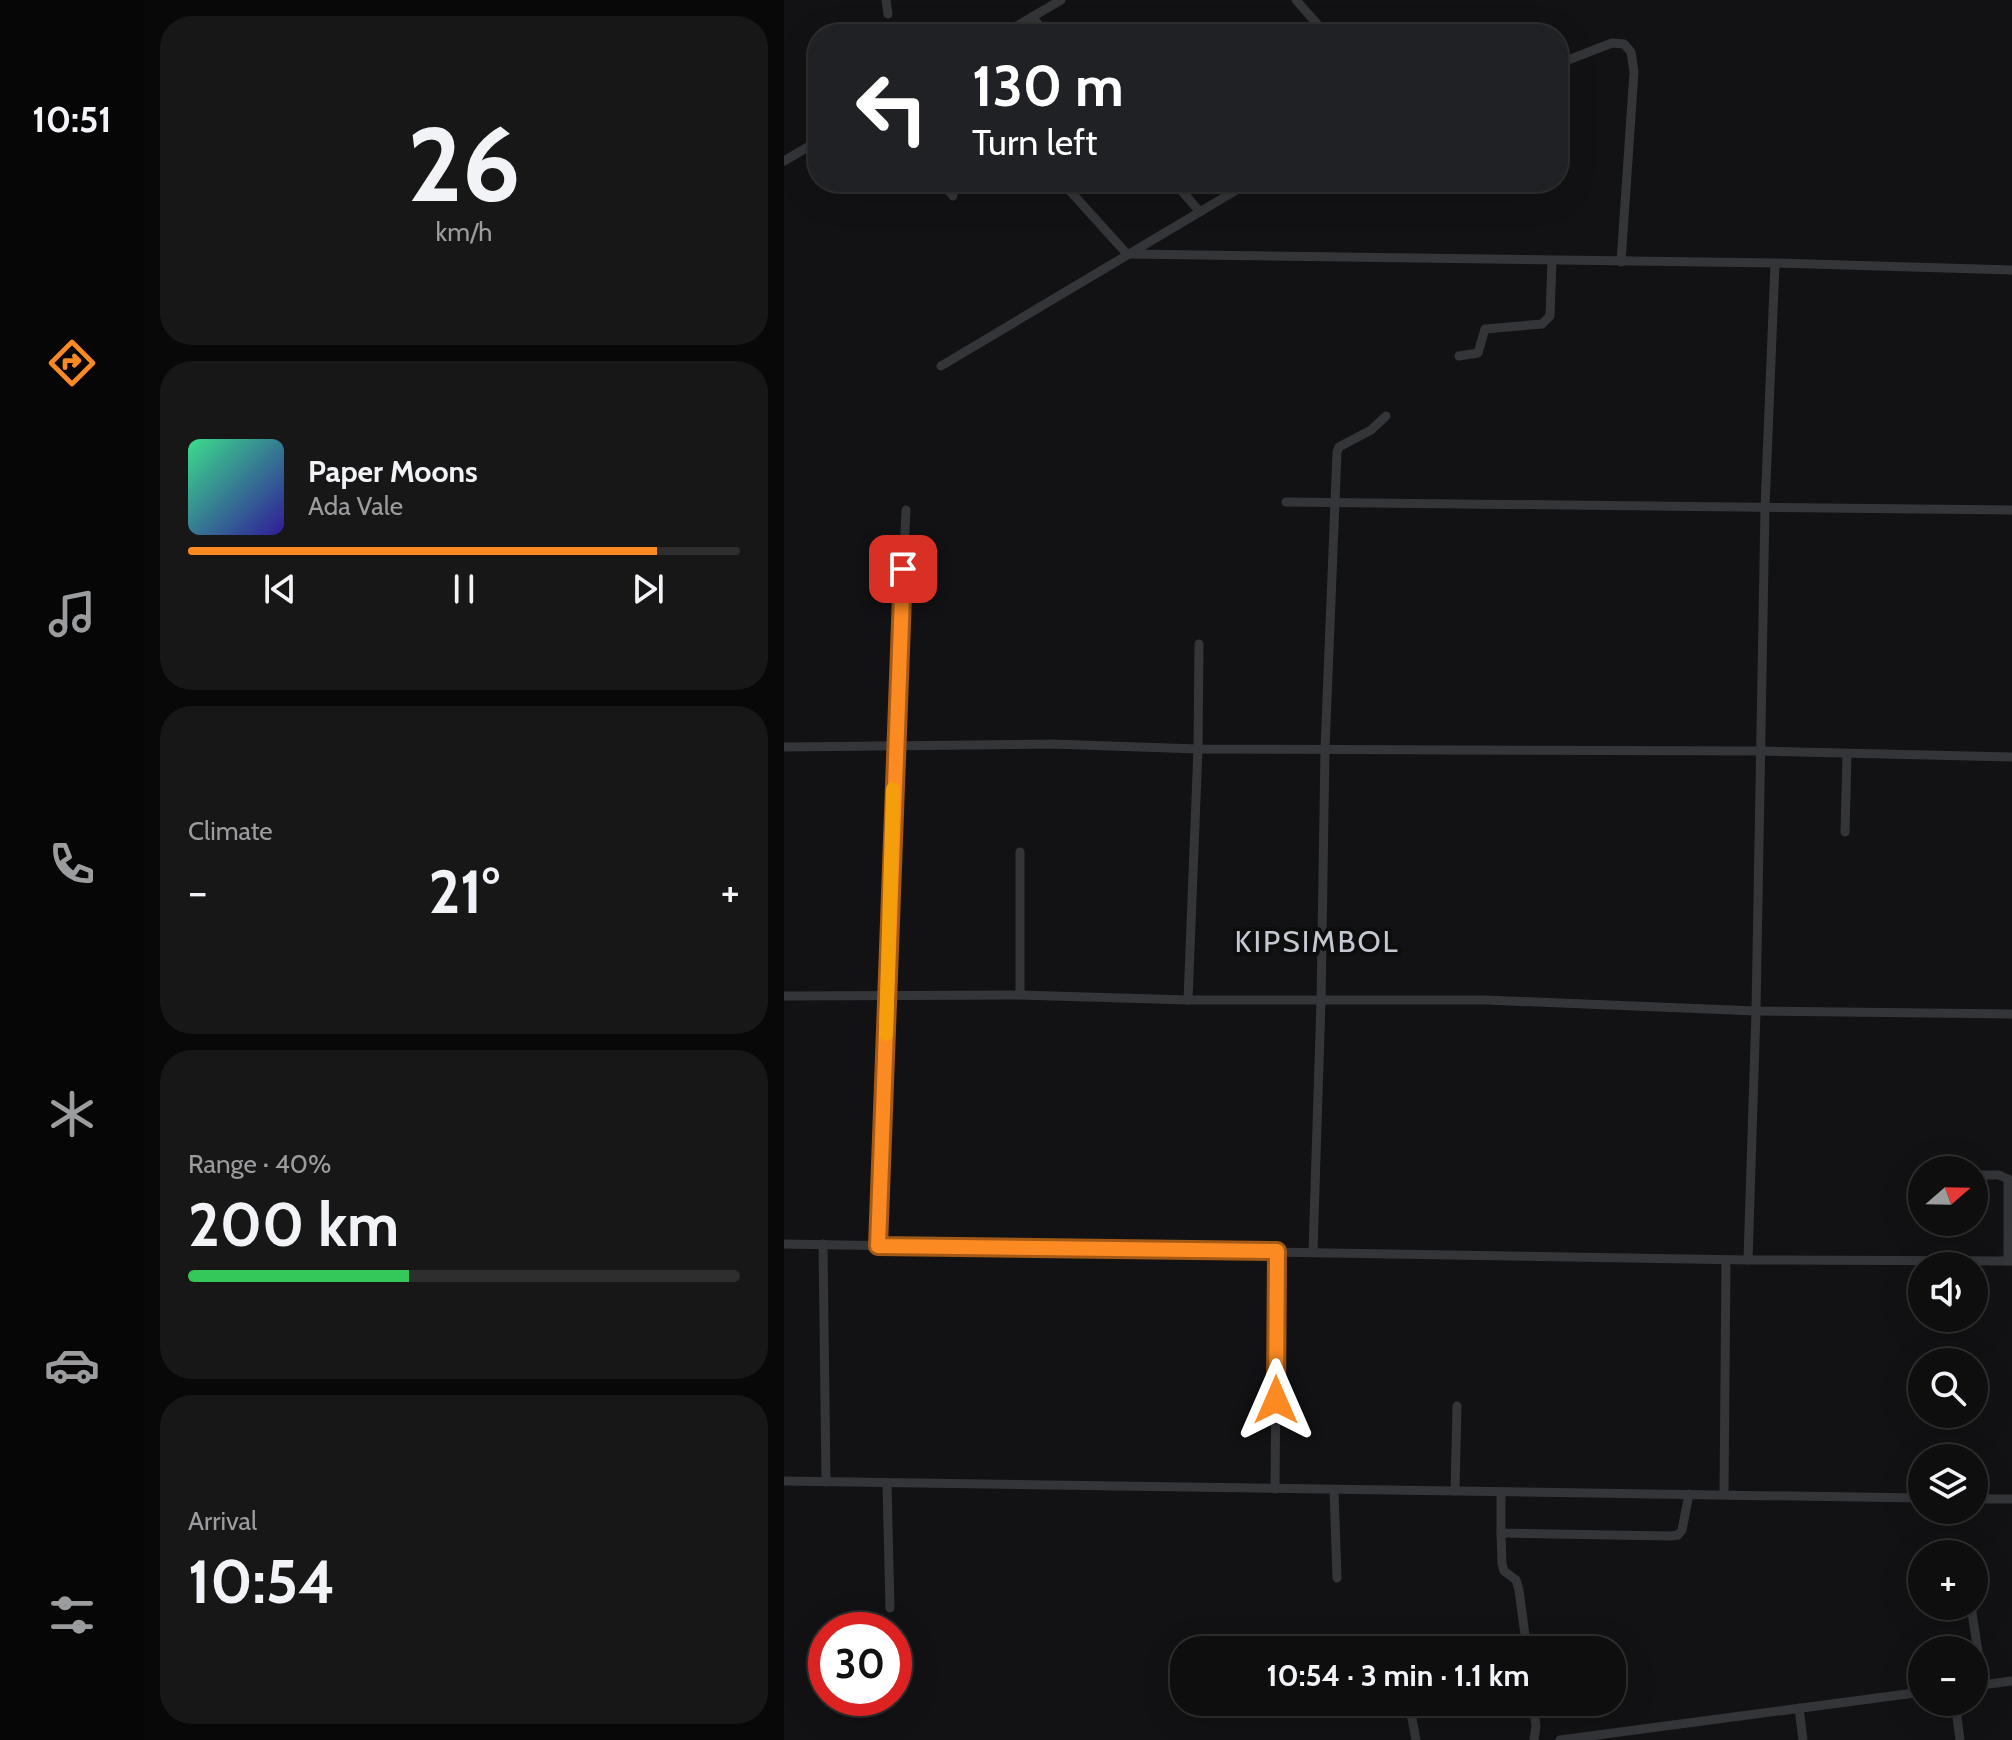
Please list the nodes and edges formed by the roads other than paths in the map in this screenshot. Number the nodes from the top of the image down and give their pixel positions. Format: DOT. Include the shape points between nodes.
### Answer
graph roads {
  1 [pos="886,0"];
  2 [pos="1061,0"];
  3 [pos="1296,0"];
  4 [pos="888,14"];
  5 [pos="1032,17"];
  6 [pos="1020,24"];
  7 [pos="1038,24"];
  8 [pos="1317,24"];
  9 [pos="1568,60"];
  10 [pos="808,147"];
  11 [pos="784,161"];
  12 [pos="950,192"];
  13 [pos="1071,192"];
  14 [pos="1183,192"];
  15 [pos="1233,192"];
  16 [pos="953,196"];
  17 [pos="1200,212"];
  18 [pos="1127,254"];
  19 [pos="1552,261"];
  20 [pos="1621,262"];
  21 [pos="1775,263"];
  22 [pos="2012,270"];
  23 [pos="1459,356"];
  24 [pos="941,366"];
  25 [pos="1386,416"];
  26 [pos="1286,502"];
  27 [pos="1334,503"];
  28 [pos="1765,507"];
  29 [pos="906,510"];
  30 [pos="2012,510"];
  31 [pos="1199,644"];
  32 [pos="895,746"];
  33 [pos="784,747"];
  34 [pos="1198,749"];
  35 [pos="1325,749"];
  36 [pos="1761,751"];
  37 [pos="1847,755"];
  38 [pos="2012,757"];
  39 [pos="1845,832"];
  40 [pos="1020,852"];
  41 [pos="1020,995"];
  42 [pos="784,996"];
  43 [pos="887,996"];
  44 [pos="1188,1000"];
  45 [pos="1321,1001"];
  46 [pos="1756,1011"];
  47 [pos="2012,1014"];
  48 [pos="1988,1175"];
  49 [pos="784,1244"];
  50 [pos="823,1244"];
  51 [pos="878,1246"];
  52 [pos="1277,1251"];
  53 [pos="1313,1251"];
  54 [pos="1726,1260"];
  55 [pos="1748,1260"];
  56 [pos="2010,1261"];
  57 [pos="1457,1406"];
  58 [pos="784,1481"];
  59 [pos="826,1482"];
  60 [pos="887,1484"];
  61 [pos="1275,1489"];
  62 [pos="1334,1490"];
  63 [pos="1455,1491"];
  64 [pos="1501,1492"];
  65 [pos="1689,1494"];
  66 [pos="1724,1494"];
  67 [pos="1908,1498"];
  68 [pos="1988,1499"];
  69 [pos="2012,1499"];
  70 [pos="1501,1533"];
  71 [pos="1337,1578"];
  72 [pos="890,1608"];
  73 [pos="1525,1636"];
  74 [pos="2012,1681"];
  75 [pos="1988,1684"];
  76 [pos="1908,1694"];
  77 [pos="1799,1708"];
  78 [pos="1412,1716"];
  79 [pos="1535,1716"];
  80 [pos="1957,1716"];
  81 [pos="1416,1740"];
  82 [pos="1534,1740"];
  83 [pos="1560,1740"];
  84 [pos="1803,1740"];
  85 [pos="1960,1740"];
  1 -- 4 [label="street"];
  2 -- 5 [label="street"];
  3 -- 8 [label="street"];
  5 -- 6 [label="street"];
  5 -- 7 [label="street"];
  9 -- 20 [label="street" via="1612,43 1624,44 1631,52"];
  10 -- 11 [label="street"];
  12 -- 16 [label="street"];
  13 -- 18 [label="street"];
  14 -- 17 [label="street"];
  15 -- 17 [label="street"];
  17 -- 18 [label="street"];
  18 -- 19 [label="street"];
  18 -- 24 [label="street"];
  19 -- 20 [label="street"];
  19 -- 23 [label="street" via="1547,321 1485,329 1478,353"];
  20 -- 21 [label="street"];
  21 -- 22 [label="street"];
  21 -- 28 [label="street"];
  25 -- 27 [label="street" via="1339,447"];
  26 -- 27 [label="street"];
  27 -- 28 [label="street"];
  27 -- 35 [label="street"];
  28 -- 30 [label="street"];
  28 -- 36 [label="street"];
  29 -- 32 [label="street"];
  31 -- 34 [label="street"];
  32 -- 33 [label="street"];
  32 -- 34 [label="street"];
  32 -- 43 [label="street"];
  34 -- 35 [label="street"];
  34 -- 44 [label="street"];
  35 -- 36 [label="street"];
  35 -- 45 [label="street"];
  36 -- 37 [label="street"];
  36 -- 46 [label="street"];
  37 -- 38 [label="street"];
  37 -- 39 [label="street"];
  40 -- 41 [label="street"];
  41 -- 43 [label="street"];
  41 -- 44 [label="street"];
  42 -- 43 [label="street"];
  43 -- 51 [label="street"];
  44 -- 45 [label="street"];
  45 -- 46 [label="street" via="1486,1000"];
  45 -- 53 [label="street"];
  46 -- 47 [label="street"];
  46 -- 55 [label="street"];
  48 -- 56 [label="street" via="2008,1179"];
  49 -- 50 [label="street"];
  50 -- 51 [label="street"];
  50 -- 59 [label="street"];
  51 -- 52 [label="street"];
  52 -- 53 [label="street"];
  52 -- 61 [label="street"];
  53 -- 54 [label="street"];
  54 -- 55 [label="street"];
  54 -- 66 [label="street"];
  55 -- 56 [label="street"];
  57 -- 63 [label="street"];
  58 -- 59 [label="street"];
  59 -- 60 [label="street"];
  60 -- 61 [label="street"];
  60 -- 72 [label="street"];
  61 -- 62 [label="street"];
  62 -- 63 [label="street"];
  62 -- 71 [label="street"];
  63 -- 64 [label="street"];
  64 -- 65 [label="street"];
  64 -- 70 [label="street"];
  65 -- 66 [label="street"];
  65 -- 70 [label="street" via="1682,1530 1670,1536"];
  66 -- 67 [label="street"];
  68 -- 69 [label="street"];
  70 -- 73 [label="street" via="1502,1564 1516,1580"];
  74 -- 75 [label="street"];
  76 -- 77 [label="street"];
  77 -- 83 [label="street"];
  77 -- 84 [label="street"];
  78 -- 81 [label="street"];
  79 -- 82 [label="street"];
  80 -- 85 [label="street"];
}
